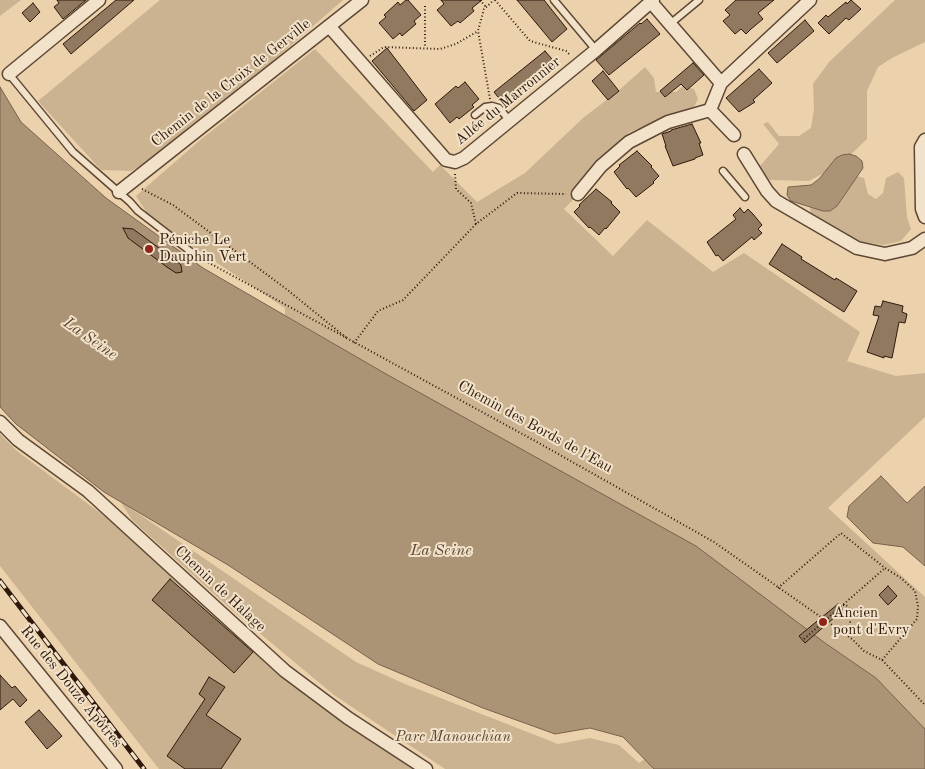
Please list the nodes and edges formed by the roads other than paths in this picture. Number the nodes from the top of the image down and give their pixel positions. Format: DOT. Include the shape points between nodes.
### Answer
graph roads {
  1 [pos="99,0"];
  2 [pos="362,0"];
  3 [pos="554,0"];
  4 [pos="700,0"];
  5 [pos="810,0"];
  6 [pos="652,1"];
  7 [pos="670,24"];
  8 [pos="329,26"];
  9 [pos="596,50"];
  10 [pos="9,74"];
  11 [pos="721,83"];
  12 [pos="710,110"];
  13 [pos="475,115"];
  14 [pos="510,121"];
  15 [pos="734,136"];
  16 [pos="925,140"];
  17 [pos="744,154"];
  18 [pos="723,171"];
  19 [pos="119,192"];
  20 [pos="578,194"];
  21 [pos="745,197"];
  22 [pos="925,217"];
  23 [pos="925,239"];
  24 [pos="195,255"];
  25 [pos="0,422"];
  26 [pos="0,626"];
  27 [pos="116,769"];
  28 [pos="426,769"];
  1 -- 10 [label="street"];
  2 -- 8 [label="street, Chemin de la Croix de Gerville"];
  3 -- 9 [label="lane"];
  4 -- 7 [label="lane"];
  5 -- 11 [label="street"];
  6 -- 7 [label="street"];
  6 -- 9 [label="street, Allée du Marronnier"];
  7 -- 11 [label="street"];
  8 -- 14 [label="street, Allée du Marronnier" via="446,160 455,162 464,158"];
  8 -- 19 [label="street, Chemin de la Croix de Gerville"];
  9 -- 14 [label="street, Allée du Marronnier"];
  10 -- 19 [label="lane" via="73,152"];
  11 -- 12 [label="street"];
  12 -- 15 [label="street"];
  12 -- 20 [label="street" via="668,122 629,142 601,166"];
  13 -- 14 [label="lane" via="492,106 499,108"];
  16 -- 22 [label="street" via="921,147 922,209"];
  17 -- 23 [label="street" via="776,201 857,248 885,254 912,248"];
  18 -- 21 [label="lane"];
  19 -- 24 [label="lane" via="138,211"];
  25 -- 28 [label="street, Chemin de Halage" via="18,440 95,496 285,671 348,718"];
  26 -- 27 [label="street, Rue des Douze Apôtres"];
}
